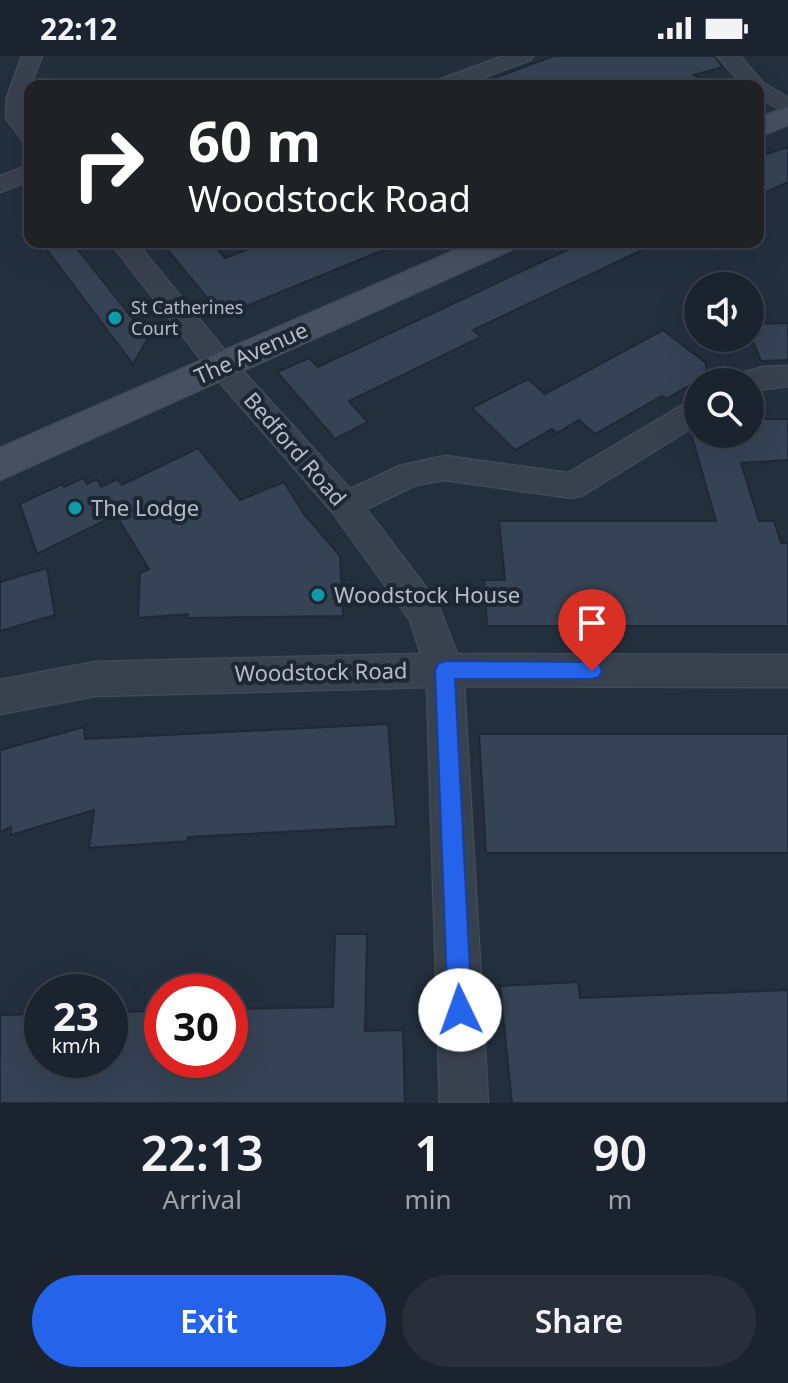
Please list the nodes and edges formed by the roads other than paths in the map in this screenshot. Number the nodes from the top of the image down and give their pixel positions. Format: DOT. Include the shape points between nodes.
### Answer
graph roads {
  1 [pos="32,56"];
  2 [pos="523,56"];
  3 [pos="727,56"];
  4 [pos="457,80"];
  5 [pos="751,80"];
  6 [pos="764,92"];
  7 [pos="9,99"];
  8 [pos="788,108"];
  9 [pos="788,115"];
  10 [pos="764,125"];
  11 [pos="24,127"];
  12 [pos="24,175"];
  13 [pos="0,185"];
  14 [pos="128,248"];
  15 [pos="488,248"];
  16 [pos="222,366"];
  17 [pos="788,376"];
  18 [pos="764,377"];
  19 [pos="684,418"];
  20 [pos="0,465"];
  21 [pos="345,505"];
  22 [pos="445,670"];
  23 [pos="788,671"];
  24 [pos="0,697"];
  25 [pos="464,1103"];
  1 -- 7 [label="street"];
  2 -- 4 [label="street"];
  3 -- 5 [label="street"];
  6 -- 8 [label="street"];
  7 -- 11 [label="street"];
  9 -- 10 [label="main road"];
  12 -- 13 [label="street"];
  14 -- 16 [label="street, Bedford Road"];
  15 -- 16 [label="main road, The Avenue"];
  16 -- 20 [label="main road, The Avenue"];
  16 -- 21 [label="street, Bedford Road"];
  17 -- 18 [label="street"];
  19 -- 21 [label="street" via="572,486 445,468 410,474"];
  21 -- 22 [label="street, Bedford Road" via="425,613"];
  22 -- 23 [label="street, Woodstock Road"];
  22 -- 24 [label="street, Woodstock Road" via="95,679"];
  22 -- 25 [label="street, Bedford Road"];
}
